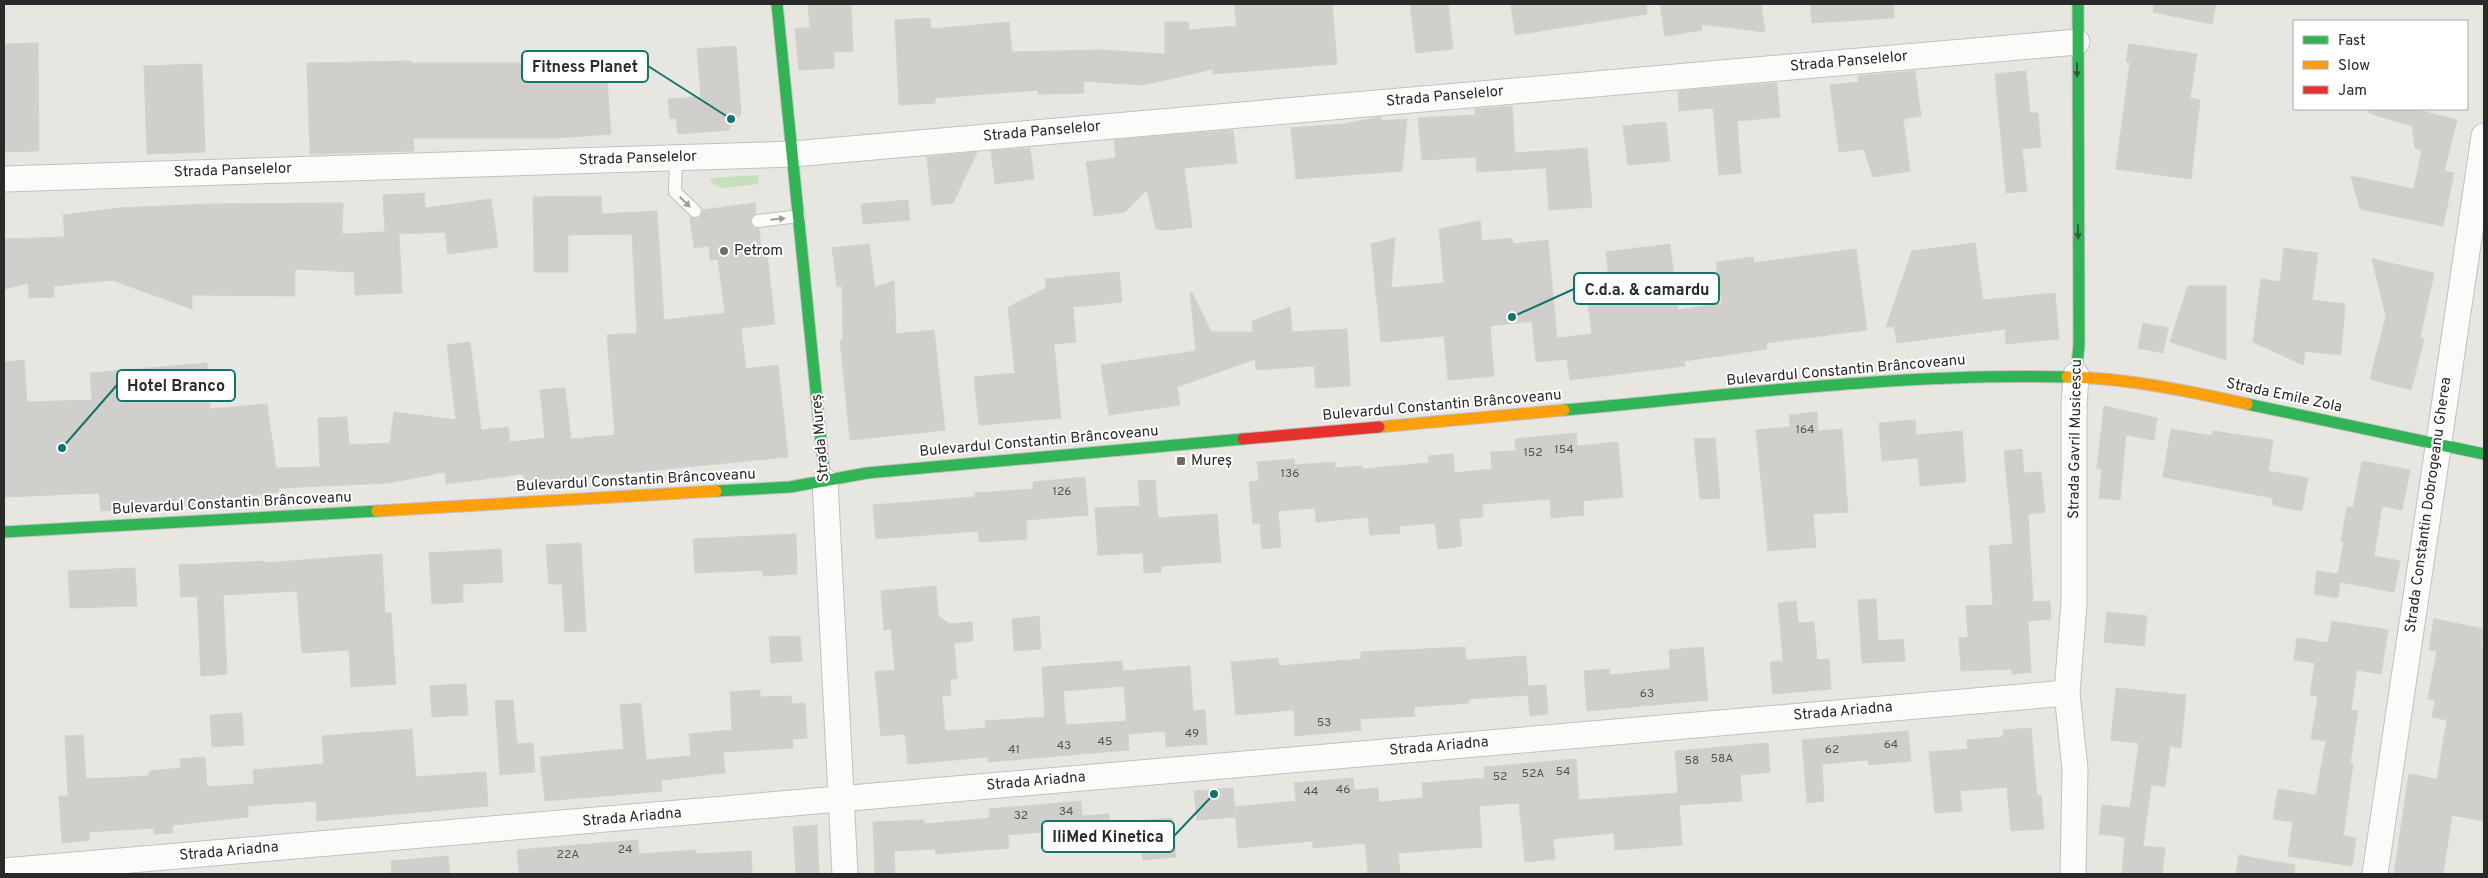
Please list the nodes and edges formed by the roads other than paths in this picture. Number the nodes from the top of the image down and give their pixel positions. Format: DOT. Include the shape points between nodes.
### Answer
graph roads {
  1 [pos="777,4"];
  2 [pos="2078,4"];
  3 [pos="2077,42"];
  4 [pos="2484,136"];
  5 [pos="793,154"];
  6 [pos="676,158"];
  7 [pos="4,179"];
  8 [pos="695,211"];
  9 [pos="799,216"];
  10 [pos="758,221"];
  11 [pos="2076,375"];
  12 [pos="2438,443"];
  13 [pos="2484,454"];
  14 [pos="825,481"];
  15 [pos="4,532"];
  16 [pos="2067,692"];
  17 [pos="842,799"];
  18 [pos="4,872"];
  19 [pos="845,874"];
  20 [pos="2073,874"];
  21 [pos="2375,874"];
  1 -- 5 [label="main road, Strada Mureș"];
  2 -- 3 [label="main road, Strada Gavril Musicescu"];
  3 -- 5 [label="street, Strada Panselelor"];
  3 -- 11 [label="main road, Strada Gavril Musicescu, one-way" via="2079,345"];
  4 -- 12 [label="street, Strada Constantin Dobrogeanu Gherea"];
  5 -- 6 [label="street, Strada Panselelor"];
  5 -- 9 [label="main road, Strada Mureș"];
  6 -- 7 [label="street, Strada Panselelor"];
  6 -- 8 [label="lane, one-way" via="675,192"];
  10 -- 9 [label="lane, one-way"];
  9 -- 14 [label="main road, Strada Mureș"];
  11 -- 12 [label="main road, Strada Emile Zola" via="2181,390"];
  11 -- 14 [label="main road, Bulevardul Constantin Brâncoveanu" via="1919,378 886,471"];
  11 -- 16 [label="street, Strada Gavril Musicescu" via="2074,603"];
  12 -- 13 [label="main road, Strada Emile Zola"];
  12 -- 21 [label="street, Strada Constantin Dobrogeanu Gherea"];
  14 -- 15 [label="main road, Bulevardul Constantin Brâncoveanu" via="790,487"];
  14 -- 17 [label="street, Strada Mureș"];
  16 -- 17 [label="street, Strada Ariadna"];
  16 -- 20 [label="street, Strada Gavril Musicescu" via="2075,769"];
  17 -- 18 [label="street, Strada Ariadna"];
  17 -- 19 [label="street, Strada Mureș"];
}
